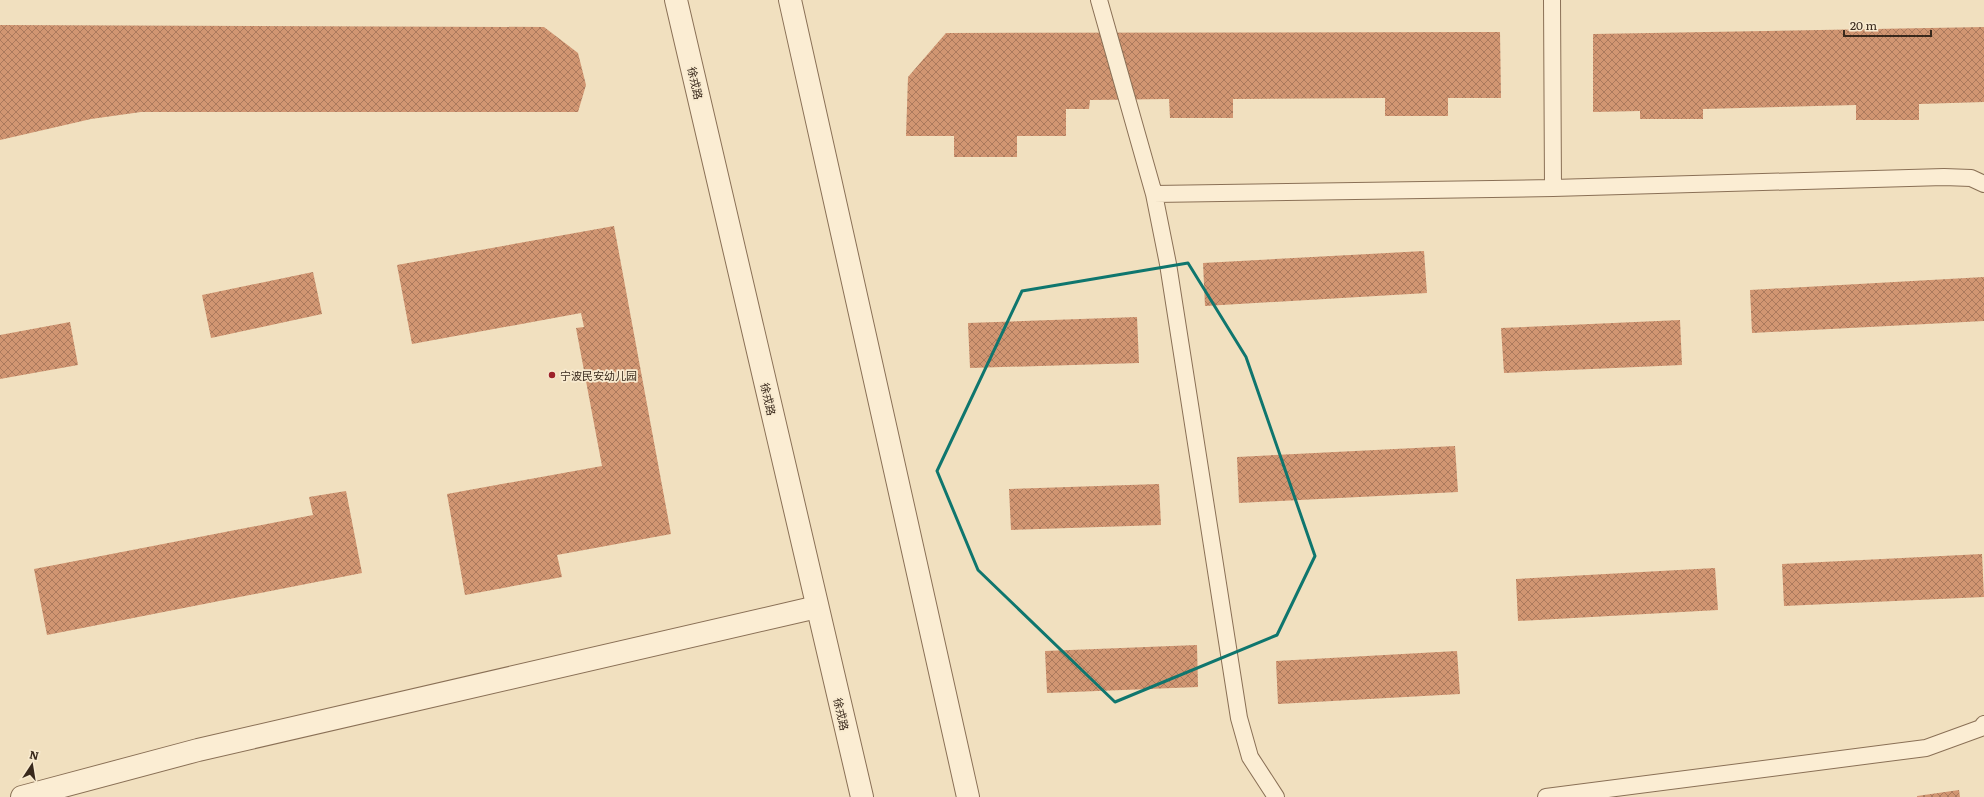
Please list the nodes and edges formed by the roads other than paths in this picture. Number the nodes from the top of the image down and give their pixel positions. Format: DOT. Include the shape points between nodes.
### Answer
graph roads {
  1 [pos="676,0"];
  2 [pos="790,0"];
  3 [pos="1099,0"];
  4 [pos="1552,0"];
  5 [pos="1984,184"];
  6 [pos="1553,188"];
  7 [pos="1154,194"];
  8 [pos="817,607"];
  9 [pos="1984,724"];
  10 [pos="22,797"];
  11 [pos="862,797"];
  12 [pos="968,797"];
  13 [pos="1276,797"];
  14 [pos="1546,797"];
  1 -- 8 [label="street, 徐戎路"];
  2 -- 12 [label="street"];
  3 -- 7 [label="lane"];
  4 -- 6 [label="lane"];
  5 -- 6 [label="lane" via="1972,178 1944,177"];
  6 -- 7 [label="lane"];
  7 -- 13 [label="lane" via="1168,264 1239,718 1250,757"];
  8 -- 10 [label="street" via="198,750"];
  8 -- 11 [label="street, 徐戎路"];
  9 -- 14 [label="lane" via="1981,728 1926,748"];
}
